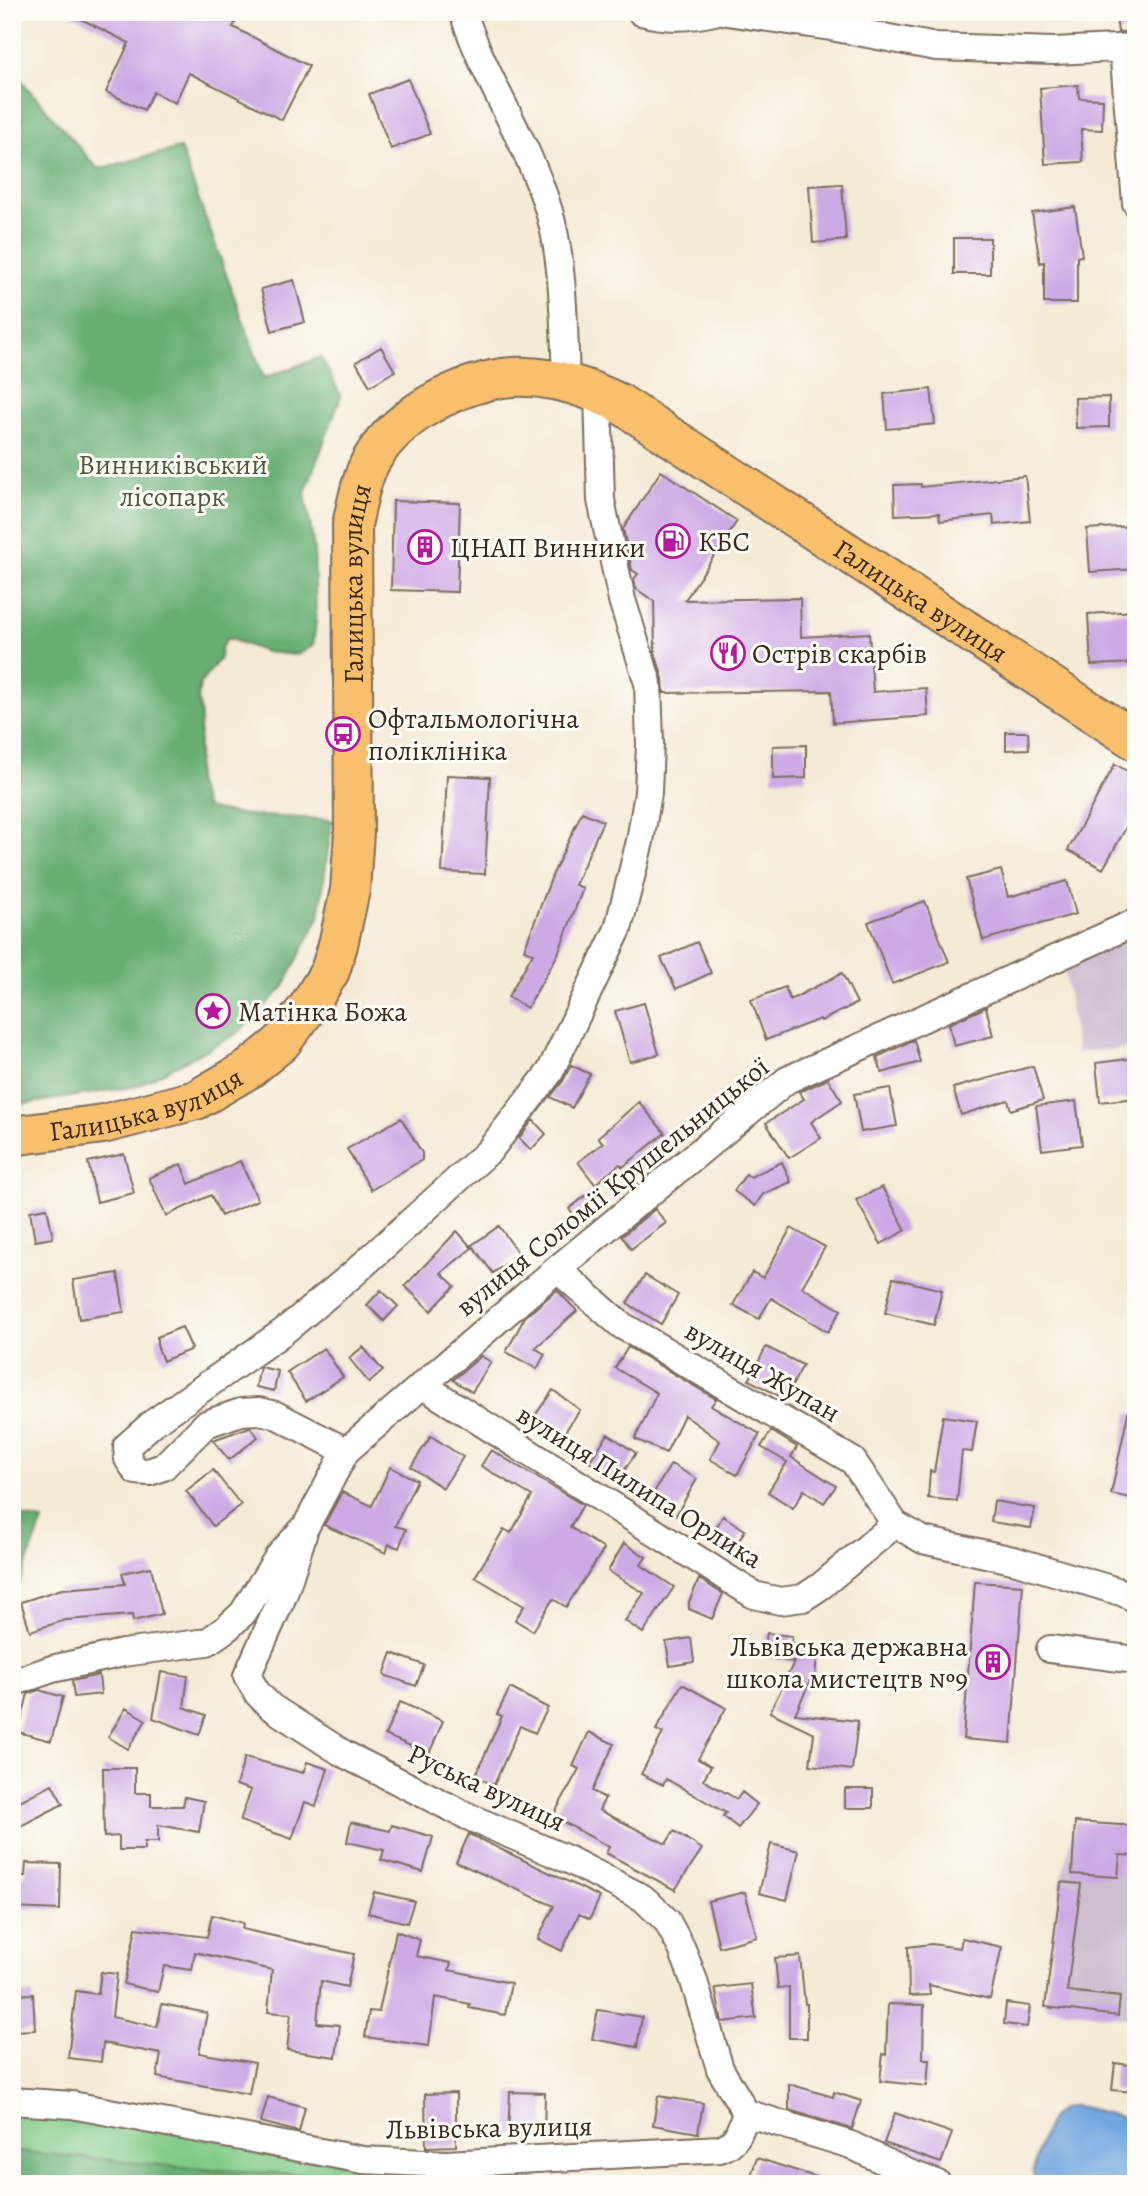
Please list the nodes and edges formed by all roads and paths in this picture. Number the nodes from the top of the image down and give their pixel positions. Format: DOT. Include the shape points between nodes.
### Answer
graph roads {
  1 [pos="463,12"];
  2 [pos="641,12"];
  3 [pos="714,12"];
  4 [pos="727,12"];
  5 [pos="826,20"];
  6 [pos="1129,48"];
  7 [pos="1136,203"];
  8 [pos="582,388"];
  9 [pos="1136,741"];
  10 [pos="1136,922"];
  11 [pos="12,1136"];
  12 [pos="557,1269"];
  13 [pos="422,1385"];
  14 [pos="346,1451"];
  15 [pos="895,1524"];
  16 [pos="306,1526"];
  17 [pos="1136,1599"];
  18 [pos="1050,1649"];
  19 [pos="1136,1660"];
  20 [pos="12,1683"];
  21 [pos="12,2101"];
  22 [pos="746,2113"];
  23 [pos="938,2184"];
  1 -- 8 [label="street" via="549,208 560,288"];
  2 -- 3 [label="street" via="662,18"];
  4 -- 5 [label="street"];
  5 -- 6 [label="street" via="936,47"];
  6 -- 7 [label="street"];
  8 -- 9 [label="main road, Галицька вулиця" via="651,422"];
  8 -- 11 [label="main road, Галицька вулиця" via="526,377 454,391 397,427 372,459 352,525 354,833 350,890 330,971 281,1043 196,1100 103,1124"];
  8 -- 14 [label="street" via="622,600 648,683 648,793 618,929 550,1072 489,1151 283,1332 153,1423 128,1446 128,1459 136,1471 163,1468 206,1424 259,1411"];
  10 -- 12 [label="street, вулиця Соломії Крушельницької" via="787,1080"];
  12 -- 13 [label="street, вулиця Соломії Крушельницької"];
  12 -- 15 [label="street, вулиця Жупан" via="621,1325 853,1461"];
  13 -- 14 [label="street, вулиця Соломії Крушельницької"];
  13 -- 15 [label="street, вулиця Пилипа Орлика" via="754,1595 780,1601 803,1598"];
  14 -- 16 [label="street, вулиця Соломії Крушельницької"];
  15 -- 17 [label="street, вулиця Жупан" via="923,1540 1017,1561"];
  16 -- 20 [label="street, вулиця Соломії Крушельницької" via="278,1556 243,1613 207,1642 123,1653"];
  16 -- 22 [label="street, Руська вулиця" via="284,1594 247,1676 258,1694 344,1754 643,1898 667,1921 682,1950 720,2068"];
  18 -- 19 [label="street"];
  21 -- 22 [label="street, Львівська вулиця" via="72,2105 363,2160 446,2164 720,2149 736,2140"];
  22 -- 23 [label="street" via="851,2145"];
}
